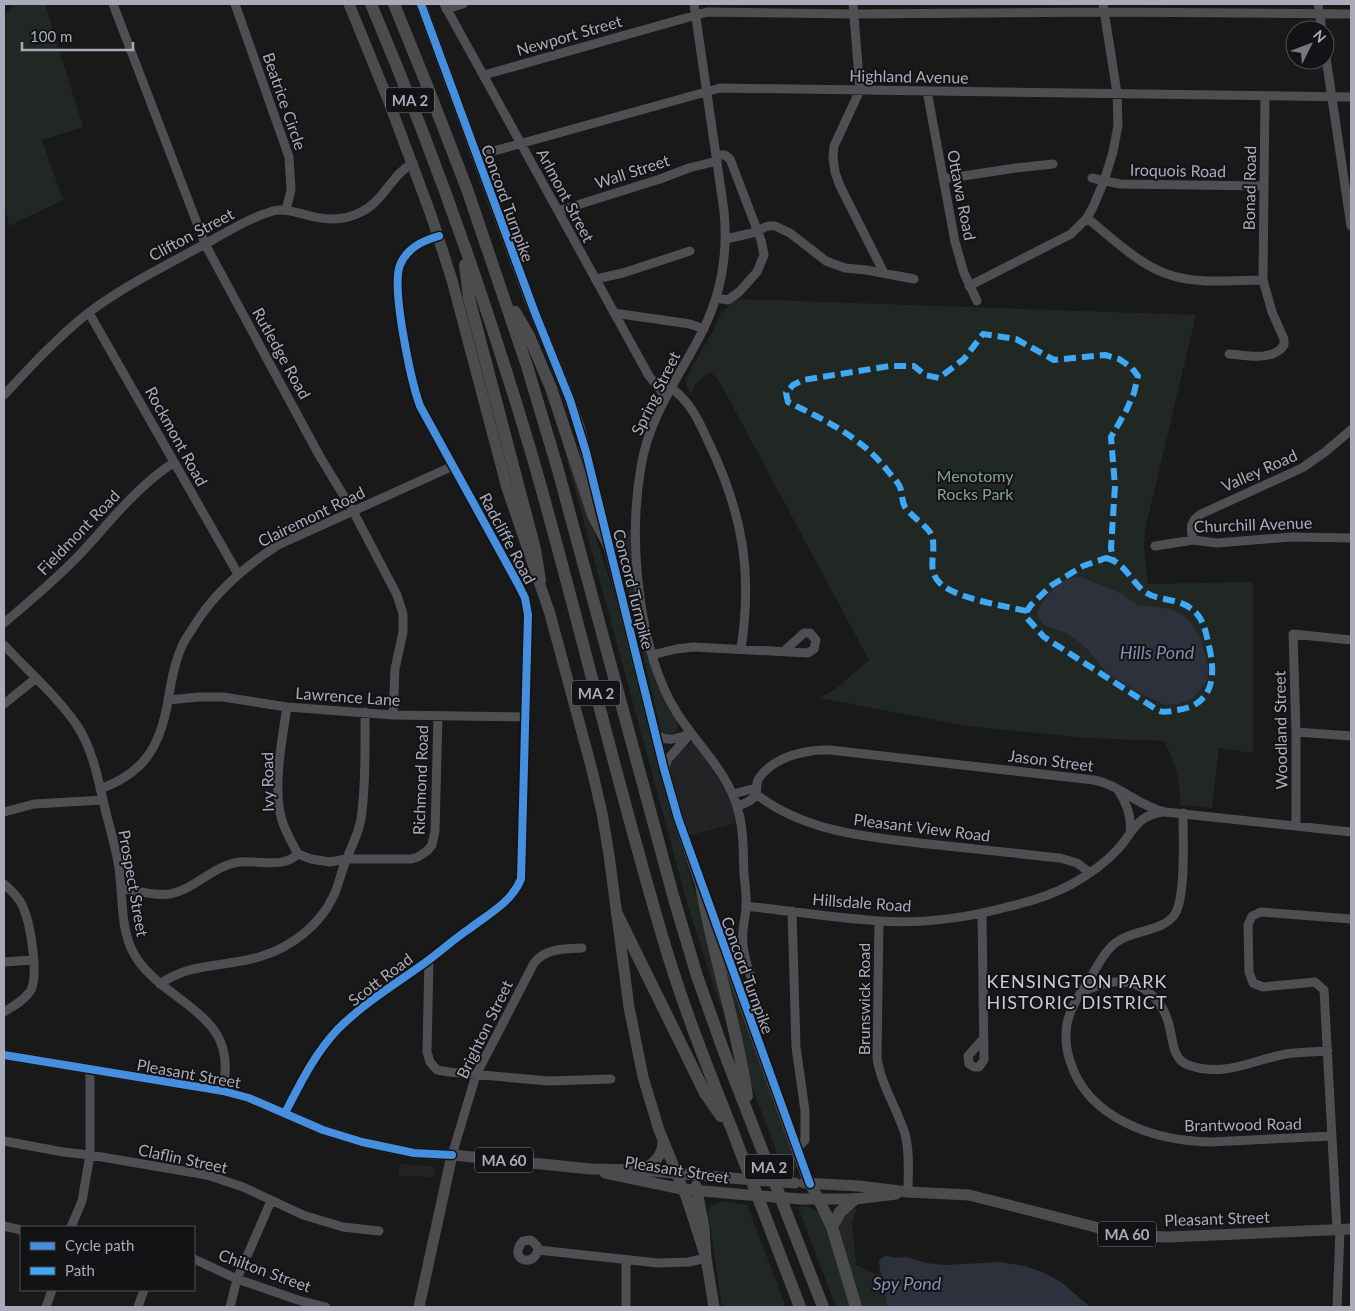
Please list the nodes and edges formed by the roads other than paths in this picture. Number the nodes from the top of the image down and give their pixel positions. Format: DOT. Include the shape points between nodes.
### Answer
graph roads {
  1 [pos="113,4"];
  2 [pos="235,4"];
  3 [pos="349,4"];
  4 [pos="371,4"];
  5 [pos="394,4"];
  6 [pos="421,4"];
  7 [pos="464,4"];
  8 [pos="694,4"];
  9 [pos="853,4"];
  10 [pos="445,6"];
  11 [pos="1104,8"];
  12 [pos="1318,8"];
  13 [pos="695,14"];
  14 [pos="854,14"];
  15 [pos="1351,14"];
  16 [pos="1328,70"];
  17 [pos="484,75"];
  18 [pos="860,90"];
  19 [pos="707,91"];
  20 [pos="927,91"];
  21 [pos="1117,94"];
  22 [pos="1265,96"];
  23 [pos="1332,97"];
  24 [pos="1351,97"];
  25 [pos="522,143"];
  26 [pos="476,156"];
  27 [pos="717,158"];
  28 [pos="413,163"];
  29 [pos="1053,164"];
  30 [pos="1092,178"];
  31 [pos="943,179"];
  32 [pos="1104,181"];
  33 [pos="1264,186"];
  34 [pos="286,210"];
  35 [pos="558,211"];
  36 [pos="1087,218"];
  37 [pos="1351,226"];
  38 [pos="757,231"];
  39 [pos="439,236"];
  40 [pos="726,239"];
  41 [pos="462,240"];
  42 [pos="205,244"];
  43 [pos="690,251"];
  44 [pos="884,273"];
  45 [pos="596,279"];
  46 [pos="914,279"];
  47 [pos="1263,280"];
  48 [pos="969,286"];
  49 [pos="502,290"];
  50 [pos="716,298"];
  51 [pos="977,301"];
  52 [pos="89,313"];
  53 [pos="614,313"];
  54 [pos="704,329"];
  55 [pos="1229,354"];
  56 [pos="671,388"];
  57 [pos="4,395"];
  58 [pos="666,397"];
  59 [pos="1351,430"];
  60 [pos="174,464"];
  61 [pos="453,466"];
  62 [pos="353,511"];
  63 [pos="1351,538"];
  64 [pos="1193,540"];
  65 [pos="1155,546"];
  66 [pos="610,548"];
  67 [pos="238,574"];
  68 [pos="540,581"];
  69 [pos="4,623"];
  70 [pos="1351,640"];
  71 [pos="4,645"];
  72 [pos="741,649"];
  73 [pos="784,651"];
  74 [pos="652,655"];
  75 [pos="35,679"];
  76 [pos="168,700"];
  77 [pos="4,704"];
  78 [pos="287,707"];
  79 [pos="366,712"];
  80 [pos="393,715"];
  81 [pos="438,716"];
  82 [pos="526,717"];
  83 [pos="1296,732"];
  84 [pos="655,733"];
  85 [pos="691,733"];
  86 [pos="1351,736"];
  87 [pos="664,768"];
  88 [pos="1117,788"];
  89 [pos="100,789"];
  90 [pos="756,791"];
  91 [pos="733,794"];
  92 [pos="103,800"];
  93 [pos="737,806"];
  94 [pos="4,812"];
  95 [pos="1164,812"];
  96 [pos="1184,813"];
  97 [pos="1296,825"];
  98 [pos="1130,832"];
  99 [pos="1351,832"];
  100 [pos="298,854"];
  101 [pos="346,859"];
  102 [pos="1089,872"];
  103 [pos="4,884"];
  104 [pos="701,885"];
  105 [pos="121,888"];
  106 [pos="516,888"];
  107 [pos="746,906"];
  108 [pos="792,911"];
  109 [pos="617,914"];
  110 [pos="982,914"];
  111 [pos="1351,919"];
  112 [pos="879,921"];
  113 [pos="582,948"];
  114 [pos="33,960"];
  115 [pos="429,960"];
  116 [pos="4,962"];
  117 [pos="752,980"];
  118 [pos="160,984"];
  119 [pos="1081,992"];
  120 [pos="4,1012"];
  121 [pos="984,1039"];
  122 [pos="1328,1051"];
  123 [pos="4,1055"];
  124 [pos="90,1070"];
  125 [pos="476,1075"];
  126 [pos="611,1079"];
  127 [pos="223,1091"];
  128 [pos="285,1113"];
  129 [pos="750,1119"];
  130 [pos="733,1134"];
  131 [pos="1332,1136"];
  132 [pos="4,1141"];
  133 [pos="663,1142"];
  134 [pos="797,1149"];
  135 [pos="90,1155"];
  136 [pos="452,1155"];
  137 [pos="591,1169"];
  138 [pos="640,1170"];
  139 [pos="682,1174"];
  140 [pos="810,1184"];
  141 [pos="682,1189"];
  142 [pos="698,1191"];
  143 [pos="908,1192"];
  144 [pos="819,1200"];
  145 [pos="854,1200"];
  146 [pos="271,1201"];
  147 [pos="4,1226"];
  148 [pos="72,1226"];
  149 [pos="832,1227"];
  150 [pos="1343,1229"];
  151 [pos="20,1230"];
  152 [pos="379,1231"];
  153 [pos="538,1250"];
  154 [pos="706,1258"];
  155 [pos="195,1259"];
  156 [pos="626,1260"];
  157 [pos="237,1279"];
  158 [pos="52,1291"];
  159 [pos="144,1291"];
  160 [pos="46,1307"];
  161 [pos="138,1307"];
  162 [pos="230,1307"];
  163 [pos="326,1307"];
  164 [pos="419,1307"];
  165 [pos="626,1307"];
  166 [pos="714,1307"];
  167 [pos="800,1307"];
  168 [pos="823,1307"];
  169 [pos="856,1307"];
  170 [pos="1337,1307"];
  1 -- 42 [label="street, Rutledge Road"];
  2 -- 34 [label="street, Beatrice Circle" via="290,157 291,190"];
  3 -- 28 [label="main road"];
  4 -- 41 [label="highway, MA 2"];
  5 -- 49 [label="highway, MA 2" via="454,155"];
  6 -- 26 [label="main road, Concord Turnpike"];
  7 -- 10 [label="street"];
  8 -- 13 [label="street, Spring Street"];
  9 -- 14 [label="street"];
  10 -- 17 [label="street, Arlmont Street"];
  11 -- 12 [label="street, Newport Street"];
  11 -- 14 [label="street, Newport Street"];
  11 -- 21 [label="street"];
  12 -- 15 [label="street, Newport Street"];
  13 -- 14 [label="street, Newport Street"];
  13 -- 17 [label="street, Newport Street"];
  13 -- 19 [label="street, Spring Street"];
  14 -- 18 [label="street"];
  16 -- 23 [label="street"];
  17 -- 25 [label="street, Arlmont Street"];
  18 -- 19 [label="street, Highland Avenue" via="724,88"];
  18 -- 20 [label="street, Highland Avenue"];
  18 -- 44 [label="street" via="834,146 833,158 835,172"];
  19 -- 25 [label="street, Highland Avenue"];
  19 -- 27 [label="street, Spring Street"];
  20 -- 21 [label="street, Highland Avenue"];
  20 -- 31 [label="street, Ottawa Road"];
  21 -- 22 [label="street, Highland Avenue"];
  21 -- 32 [label="street" via="1116,137"];
  22 -- 23 [label="street, Highland Avenue"];
  22 -- 33 [label="street, Bonad Road"];
  23 -- 24 [label="street, Highland Avenue"];
  23 -- 37 [label="street"];
  25 -- 26 [label="street, Highland Avenue"];
  25 -- 35 [label="street, Arlmont Street"];
  26 -- 66 [label="main road, Concord Turnpike" via="570,400"];
  27 -- 35 [label="street, Wall Street"];
  27 -- 38 [label="street" via="725,155 730,159"];
  27 -- 40 [label="street, Spring Street"];
  28 -- 34 [label="street, Clifton Street" via="372,205 354,216 319,218"];
  28 -- 39 [label="main road"];
  29 -- 31 [label="street"];
  30 -- 32 [label="street, Iroquois Road"];
  31 -- 48 [label="street, Ottawa Road" via="955,242"];
  32 -- 33 [label="street, Iroquois Road"];
  32 -- 36 [label="street"];
  33 -- 47 [label="street, Bonad Road"];
  34 -- 42 [label="street, Clifton Street" via="277,209 255,217"];
  35 -- 45 [label="street, Arlmont Street"];
  36 -- 47 [label="street" via="1141,260 1166,274 1192,280"];
  36 -- 48 [label="street" via="1071,234"];
  38 -- 40 [label="street"];
  38 -- 44 [label="street" via="770,226 780,228 826,261 845,268"];
  38 -- 50 [label="street" via="764,255 757,272 728,300"];
  39 -- 61 [label="street, Radcliffe Road" via="421,242 409,251 400,266 397,284 416,392"];
  39 -- 68 [label="main road" via="507,488"];
  40 -- 50 [label="street, Spring Street"];
  41 -- 68 [label="highway" via="469,298 535,548"];
  41 -- 130 [label="highway, MA 2" via="532,455 668,953"];
  42 -- 52 [label="street, Clifton Street" via="130,285"];
  42 -- 62 [label="street, Rutledge Road" via="319,455"];
  43 -- 45 [label="street"];
  44 -- 46 [label="street"];
  45 -- 53 [label="street, Arlmont Street"];
  47 -- 55 [label="street, Bonad Road" via="1284,346 1276,354 1267,356"];
  48 -- 51 [label="street, Ottawa Road"];
  49 -- 66 [label="highway" via="529,336 549,383 593,515"];
  49 -- 129 [label="highway, MA 2" via="558,470 684,933 708,1010"];
  50 -- 54 [label="street, Spring Street"];
  52 -- 57 [label="street, Clifton Street" via="55,342"];
  52 -- 60 [label="street, Rockmont Road"];
  53 -- 54 [label="street"];
  53 -- 58 [label="street, Arlmont Street" via="651,380"];
  54 -- 56 [label="street, Spring Street"];
  56 -- 58 [label="street, Spring Street"];
  56 -- 72 [label="street" via="697,418 721,468 735,510 746,579 746,617"];
  58 -- 74 [label="street, Spring Street" via="645,446 637,495 638,579"];
  59 -- 64 [label="street, Valley Road" via="1302,468 1198,516 1191,526"];
  60 -- 67 [label="street, Rockmont Road"];
  60 -- 69 [label="street, Fieldmont Road" via="153,477 82,552"];
  61 -- 62 [label="street, Clairemont Road"];
  61 -- 82 [label="street, Radcliffe Road" via="527,604"];
  62 -- 67 [label="street, Clairemont Road" via="278,545"];
  62 -- 80 [label="street, Rutledge Road" via="397,595 403,614 403,632 395,669"];
  63 -- 64 [label="street, Churchill Avenue"];
  64 -- 65 [label="street, Churchill Avenue"];
  66 -- 84 [label="main road, Concord Turnpike"];
  67 -- 76 [label="street, Clairemont Road" via="217,595 182,645"];
  68 -- 109 [label="main road" via="596,785"];
  70 -- 83 [label="street, Woodland Street" via="1293,634"];
  71 -- 75 [label="street, Prospect Street"];
  72 -- 73 [label="street"];
  72 -- 74 [label="street" via="689,647"];
  74 -- 85 [label="street, Spring Street" via="669,698"];
  75 -- 77 [label="street"];
  75 -- 89 [label="street, Prospect Street" via="81,733"];
  76 -- 78 [label="street, Lawrence Lane" via="223,697"];
  76 -- 89 [label="street, Clairemont Road" via="162,728 142,764 121,780"];
  78 -- 79 [label="street, Lawrence Lane"];
  78 -- 100 [label="street, Ivy Road" via="279,757 278,797 283,825"];
  79 -- 80 [label="street, Lawrence Lane"];
  79 -- 101 [label="street" via="362,813"];
  80 -- 81 [label="street, Lawrence Lane"];
  81 -- 82 [label="street, Lawrence Lane"];
  81 -- 101 [label="street, Richmond Road" via="435,831 430,848 411,859"];
  82 -- 106 [label="street, Radcliffe Road" via="521,875"];
  83 -- 86 [label="street"];
  83 -- 97 [label="street, Woodland Street"];
  84 -- 85 [label="street" via="669,740"];
  84 -- 87 [label="main road, Concord Turnpike"];
  85 -- 87 [label="street" via="668,758"];
  85 -- 91 [label="street, Spring Street"];
  87 -- 104 [label="main road, Concord Turnpike"];
  88 -- 90 [label="street, Jason Street" via="1094,780 819,749 781,761 761,776 756,783"];
  88 -- 95 [label="street, Jason Street"];
  88 -- 98 [label="street" via="1128,811"];
  89 -- 92 [label="street, Prospect Street"];
  90 -- 91 [label="street"];
  90 -- 93 [label="street, Jason Street" via="749,801"];
  90 -- 102 [label="street, Pleasant View Road" via="787,812 836,830 1060,858 1077,863"];
  91 -- 93 [label="street, Spring Street"];
  92 -- 94 [label="street" via="34,804"];
  92 -- 105 [label="street, Prospect Street"];
  93 -- 107 [label="street, Spring Street"];
  95 -- 96 [label="street, Jason Street"];
  95 -- 98 [label="street, Hillsdale Road" via="1143,818"];
  96 -- 97 [label="street, Jason Street"];
  96 -- 119 [label="street, Brantwood Road" via="1182,890 1178,909 1167,922 1115,943"];
  97 -- 99 [label="street, Jason Street"];
  98 -- 102 [label="street, Hillsdale Road" via="1118,850"];
  100 -- 101 [label="street, Richmond Road" via="330,862"];
  100 -- 105 [label="street" via="291,861 223,865 187,888 169,894"];
  101 -- 118 [label="street" via="334,896 324,914 293,942 256,958 184,970"];
  102 -- 110 [label="street, Hillsdale Road" via="1058,890"];
  103 -- 114 [label="street" via="22,904 28,921"];
  104 -- 129 [label="highway" via="743,1070"];
  104 -- 134 [label="main road, Concord Turnpike"];
  105 -- 118 [label="street, Prospect Street" via="130,947"];
  106 -- 115 [label="street, Scott Road" via="506,901"];
  107 -- 108 [label="street, Hillsdale Road"];
  107 -- 117 [label="street, Spring Street" via="742,940"];
  108 -- 112 [label="street, Hillsdale Road"];
  108 -- 134 [label="street" via="796,1053 806,1120 805,1140"];
  109 -- 130 [label="highway" via="705,1093"];
  109 -- 133 [label="main road" via="637,1049"];
  110 -- 112 [label="street, Hillsdale Road" via="924,921"];
  110 -- 121 [label="street"];
  111 -- 122 [label="street" via="1261,912 1252,916 1248,925 1249,972 1253,983 1263,987 1315,982 1324,990"];
  112 -- 143 [label="street, Brunswick Road" via="877,1058 906,1137"];
  113 -- 125 [label="street, Brighton Street" via="550,952 538,958"];
  114 -- 116 [label="street"];
  114 -- 120 [label="street" via="30,990"];
  115 -- 125 [label="street" via="427,1042 430,1062 437,1070"];
  115 -- 128 [label="street, Scott Road" via="339,1028 303,1078"];
  118 -- 127 [label="street, Prospect Street" via="204,1018 215,1031 225,1057"];
  119 -- 122 [label="street" via="1115,982 1133,984 1149,992 1165,1011 1176,1052 1184,1063 1196,1067 1236,1068 1285,1054"];
  119 -- 131 [label="street, Brantwood Road" via="1067,1025 1069,1058 1084,1089 1098,1104 1121,1120 1163,1137 1196,1142"];
  122 -- 131 [label="street"];
  123 -- 124 [label="main road, Pleasant Street / MA 60"];
  124 -- 127 [label="main road, Pleasant Street / MA 60"];
  124 -- 135 [label="street"];
  125 -- 126 [label="street" via="548,1081"];
  125 -- 136 [label="street, Brighton Street"];
  127 -- 128 [label="main road, Pleasant Street / MA 60"];
  128 -- 136 [label="main road, Pleasant Street / MA 60" via="323,1130 362,1142 414,1153"];
  129 -- 168 [label="highway, MA 2"];
  130 -- 167 [label="highway, MA 2"];
  131 -- 150 [label="street"];
  132 -- 135 [label="street, Claflin Street"];
  133 -- 138 [label="main road" via="656,1160"];
  133 -- 139 [label="main road"];
  134 -- 140 [label="main road, Concord Turnpike"];
  135 -- 146 [label="street, Claflin Street" via="207,1175"];
  135 -- 148 [label="street" via="82,1201"];
  136 -- 137 [label="main road, Pleasant Street / MA 60"];
  136 -- 164 [label="main road, Brighton Street"];
  137 -- 138 [label="main road, Pleasant Street / MA 60"];
  137 -- 141 [label="main road, Pleasant Street / MA 60"];
  138 -- 139 [label="main road, Pleasant Street / MA 60"];
  139 -- 140 [label="main road, Pleasant Street / MA 60, bridge"];
  139 -- 141 [label="main road"];
  139 -- 142 [label="main road"];
  140 -- 143 [label="main road, Pleasant Street / MA 60"];
  140 -- 144 [label="main road, Concord Turnpike"];
  141 -- 142 [label="main road, Pleasant Street / MA 60"];
  141 -- 154 [label="main road"];
  142 -- 144 [label="main road, Pleasant Street / MA 60, bridge"];
  142 -- 154 [label="main road"];
  143 -- 145 [label="main road, Pleasant Street / MA 60"];
  143 -- 150 [label="main road, Pleasant Street / MA 60" via="978,1197 1141,1236 1169,1238"];
  144 -- 145 [label="main road, Pleasant Street / MA 60"];
  144 -- 149 [label="highway"];
  145 -- 149 [label="highway" via="842,1210"];
  146 -- 152 [label="street, Claflin Street" via="302,1215 343,1227"];
  146 -- 157 [label="street"];
  147 -- 151 [label="street"];
  149 -- 169 [label="highway"];
  150 -- 170 [label="street"];
  153 -- 156 [label="street"];
  154 -- 156 [label="street" via="678,1263"];
  154 -- 166 [label="main road"];
  155 -- 157 [label="street, Chilton Street"];
  156 -- 165 [label="street"];
  157 -- 162 [label="street"];
  157 -- 163 [label="street, Chilton Street"];
  158 -- 160 [label="street"];
  159 -- 161 [label="street"];
}
